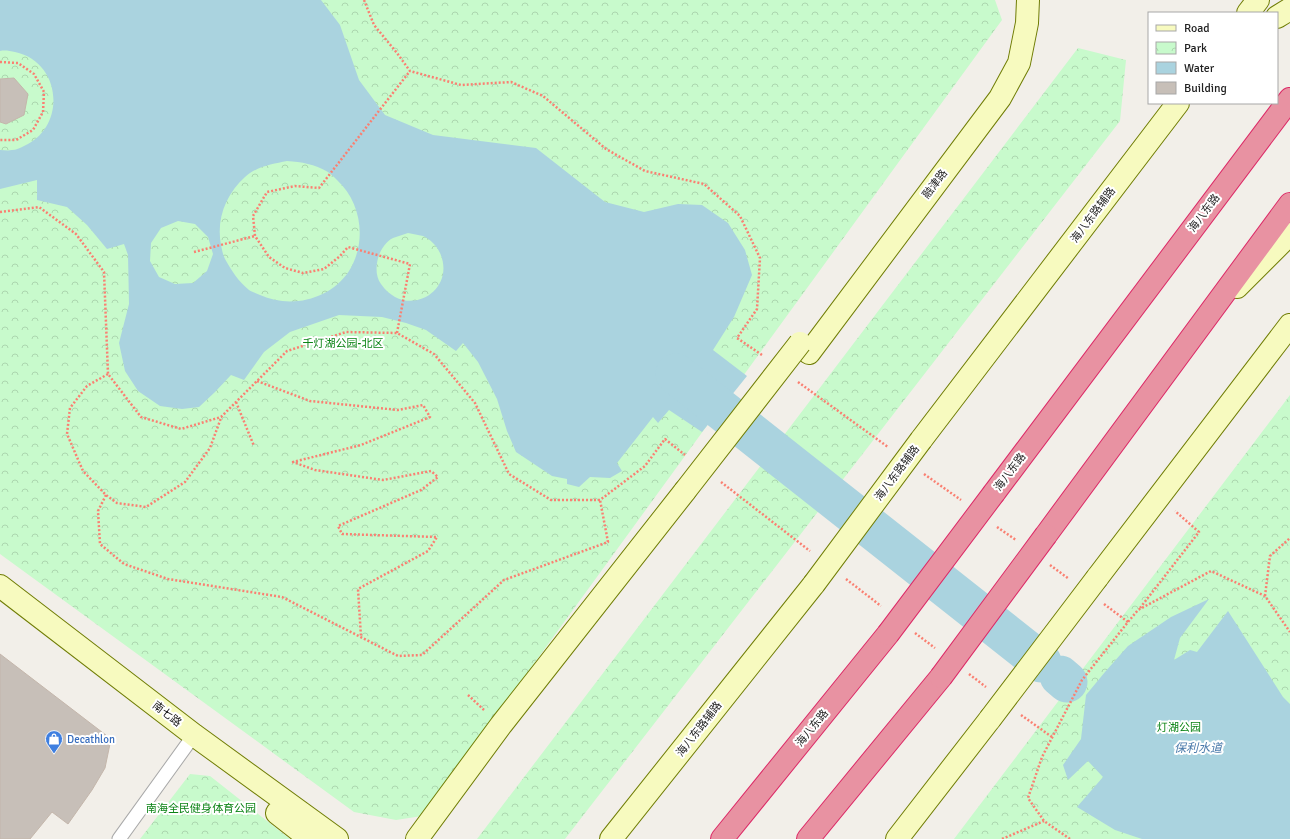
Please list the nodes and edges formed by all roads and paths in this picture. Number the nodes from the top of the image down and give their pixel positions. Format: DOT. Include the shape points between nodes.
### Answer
graph roads {
  1 [pos="364,0"];
  2 [pos="1017,0"];
  3 [pos="1028,0"];
  4 [pos="1258,0"];
  5 [pos="1290,9"];
  6 [pos="1249,12"];
  7 [pos="1278,16"];
  8 [pos="0,62"];
  9 [pos="410,71"];
  10 [pos="1290,99"];
  11 [pos="1177,104"];
  12 [pos="0,140"];
  13 [pos="1290,204"];
  14 [pos="0,212"];
  15 [pos="1290,234"];
  16 [pos="255,236"];
  17 [pos="194,252"];
  18 [pos="1200,325"];
  19 [pos="1290,325"];
  20 [pos="397,333"];
  21 [pos="1290,339"];
  22 [pos="804,348"];
  23 [pos="1269,351"];
  24 [pos="764,357"];
  25 [pos="108,374"];
  26 [pos="796,380"];
  27 [pos="257,381"];
  28 [pos="236,402"];
  29 [pos="221,417"];
  30 [pos="254,446"];
  31 [pos="892,450"];
  32 [pos="690,458"];
  33 [pos="924,473"];
  34 [pos="715,477"];
  35 [pos="106,495"];
  36 [pos="690,495"];
  37 [pos="600,500"];
  38 [pos="962,501"];
  39 [pos="1175,510"];
  40 [pos="994,524"];
  41 [pos="1290,538"];
  42 [pos="1019,543"];
  43 [pos="816,556"];
  44 [pos="1045,561"];
  45 [pos="841,575"];
  46 [pos="1070,580"];
  47 [pos="0,586"];
  48 [pos="1265,596"];
  49 [pos="0,601"];
  50 [pos="1102,603"];
  51 [pos="885,609"];
  52 [pos="1138,610"];
  53 [pos="1128,622"];
  54 [pos="910,629"];
  55 [pos="1290,632"];
  56 [pos="361,638"];
  57 [pos="936,648"];
  58 [pos="967,673"];
  59 [pos="986,688"];
  60 [pos="1018,712"];
  61 [pos="1052,738"];
  62 [pos="191,740"];
  63 [pos="1044,821"];
  64 [pos="119,839"];
  65 [pos="310,839"];
  66 [pos="337,839"];
  67 [pos="417,839"];
  68 [pos="433,839"];
  69 [pos="611,839"];
  70 [pos="722,839"];
  71 [pos="808,839"];
  72 [pos="897,839"];
  73 [pos="1002,839"];
  74 [pos="1070,839"];
  1 -- 9 [label="path" via="374,25"];
  2 -- 22 [label="street, 融津路" via="1016,23 1008,62 990,95"];
  3 -- 22 [label="street, 融津路" via="1027,23 1019,63 1000,98"];
  4 -- 6 [label="street"];
  5 -- 7 [label="street"];
  8 -- 12 [label="path" via="18,63 34,74 44,92 43,112 33,130 16,140"];
  9 -- 16 [label="path" via="319,188 295,186 267,192 252,216"];
  9 -- 24 [label="path" via="461,85 511,82 543,96 606,149 645,171 704,184 740,216 760,258 757,308 737,338"];
  10 -- 70 [label="highway, 海八东路, bridge" via="888,634"];
  11 -- 69 [label="street, 海八东路辅路, bridge" via="814,584"];
  13 -- 18 [label="highway"];
  14 -- 25 [label="path" via="39,207 76,234 104,272"];
  15 -- 18 [label="street"];
  16 -- 17 [label="path"];
  16 -- 20 [label="path" via="269,257 285,268 303,273 324,269 348,246 410,264"];
  18 -- 71 [label="highway, bridge" via="940,677"];
  19 -- 23 [label="street"];
  20 -- 27 [label="path" via="346,332 287,351"];
  20 -- 37 [label="path" via="434,354 474,403 509,474 551,500"];
  21 -- 23 [label="street"];
  22 -- 36 [label="street"];
  23 -- 72 [label="street, bridge"];
  25 -- 29 [label="path" via="141,417 181,430"];
  25 -- 35 [label="path" via="87,386 70,408 67,434 83,471"];
  26 -- 31 [label="path"];
  27 -- 28 [label="path"];
  27 -- 56 [label="path" via="310,401 398,410 423,405 430,417 361,445 293,462 315,470 383,480 431,471 438,476 421,490 338,526 342,534 437,537 428,551 358,589"];
  28 -- 29 [label="path"];
  28 -- 30 [label="path"];
  29 -- 35 [label="path" via="210,448 185,482 146,507 117,503"];
  32 -- 37 [label="path" via="664,439 645,466"];
  33 -- 38 [label="path"];
  34 -- 43 [label="path"];
  35 -- 56 [label="path" via="98,511 100,544 124,564 168,579 282,597"];
  36 -- 67 [label="street" via="501,724"];
  36 -- 68 [label="street"];
  37 -- 56 [label="path" via="608,542 504,580 422,656 398,656"];
  39 -- 52 [label="path" via="1199,532"];
  40 -- 42 [label="path"];
  41 -- 48 [label="path" via="1270,556"];
  44 -- 46 [label="path"];
  45 -- 51 [label="path"];
  47 -- 62 [label="street, 南七路"];
  48 -- 52 [label="path" via="1211,571"];
  48 -- 55 [label="path"];
  49 -- 62 [label="street, 南七路"];
  50 -- 53 [label="path"];
  52 -- 53 [label="path"];
  53 -- 61 [label="path" via="1082,680"];
  54 -- 57 [label="path"];
  58 -- 59 [label="path"];
  60 -- 61 [label="path"];
  61 -- 63 [label="path" via="1042,757 1028,798"];
  62 -- 64 [label="lane"];
  62 -- 65 [label="street, 南七路"];
  62 -- 66 [label="street, 南七路"];
  63 -- 73 [label="path"];
  63 -- 74 [label="path"];
}
